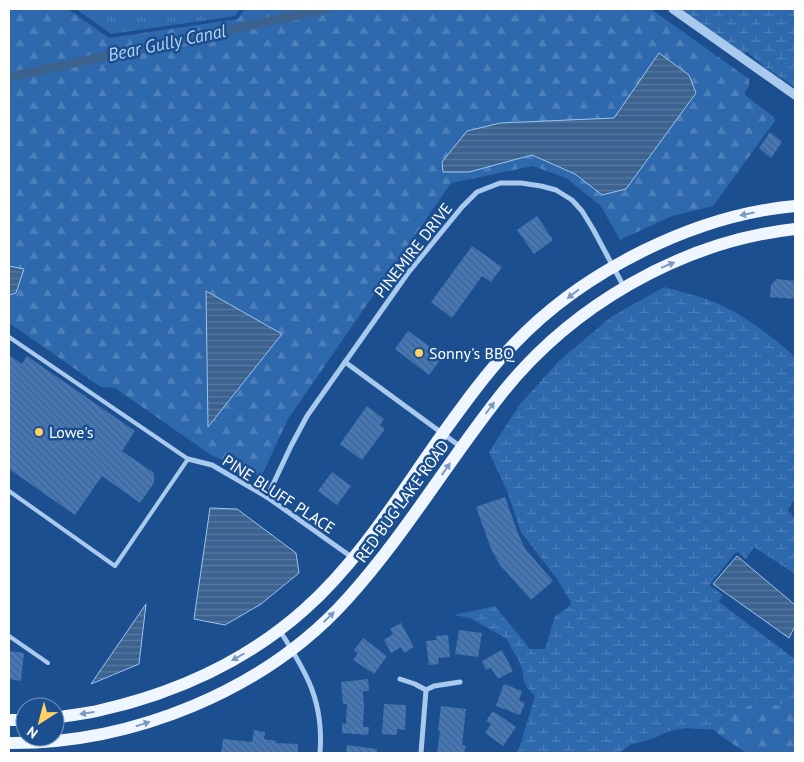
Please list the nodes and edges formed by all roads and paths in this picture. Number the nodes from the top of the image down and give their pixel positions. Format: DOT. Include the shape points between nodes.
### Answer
graph roads {
  1 [pos="672,9"];
  2 [pos="795,95"];
  3 [pos="795,206"];
  4 [pos="795,229"];
  5 [pos="614,267"];
  6 [pos="624,287"];
  7 [pos="9,337"];
  8 [pos="345,362"];
  9 [pos="443,434"];
  10 [pos="461,448"];
  11 [pos="188,459"];
  12 [pos="9,491"];
  13 [pos="267,497"];
  14 [pos="353,558"];
  15 [pos="279,630"];
  16 [pos="9,636"];
  17 [pos="291,649"];
  18 [pos="48,664"];
  19 [pos="400,679"];
  20 [pos="460,682"];
  21 [pos="426,690"];
  22 [pos="65,716"];
  23 [pos="9,743"];
  24 [pos="320,753"];
  25 [pos="421,753"];
  1 -- 2 [label="street"];
  3 -- 5 [label="main road, RED BUG LAKE ROAD, one-way" via="695,228"];
  6 -- 4 [label="main road, RED BUG LAKE ROAD, one-way" via="703,251"];
  5 -- 6 [label="street, PINEMIRE DRIVE"];
  5 -- 8 [label="street, PINEMIRE DRIVE" via="582,211 572,200 556,190 541,186 500,183 477,192 462,206 410,270"];
  5 -- 9 [label="main road, RED BUG LAKE ROAD, one-way" via="578,290 514,343 485,376"];
  10 -- 6 [label="main road, RED BUG LAKE ROAD, one-way" via="499,396 545,346 587,311"];
  7 -- 11 [label="lane"];
  8 -- 9 [label="street"];
  8 -- 13 [label="street, PINEMIRE DRIVE" via="307,416"];
  9 -- 10 [label="street"];
  9 -- 14 [label="main road, RED BUG LAKE ROAD"];
  17 -- 10 [label="main road, RED BUG LAKE ROAD, one-way" via="341,606 371,572"];
  11 -- 12 [label="lane" via="115,566"];
  11 -- 13 [label="street, PINE BLUFF PLACE" via="212,465"];
  13 -- 14 [label="street, PINE BLUFF PLACE"];
  14 -- 15 [label="main road, RED BUG LAKE ROAD" via="330,584"];
  15 -- 17 [label="street"];
  15 -- 22 [label="main road, RED BUG LAKE ROAD, one-way" via="219,668 176,688 135,702"];
  16 -- 18 [label="lane"];
  23 -- 17 [label="main road, RED BUG LAKE ROAD, one-way" via="58,741 137,726 220,693 253,676"];
  17 -- 24 [label="street" via="314,690 322,735"];
  19 -- 21 [label="street"];
  20 -- 21 [label="street"];
  21 -- 25 [label="street"];
}
